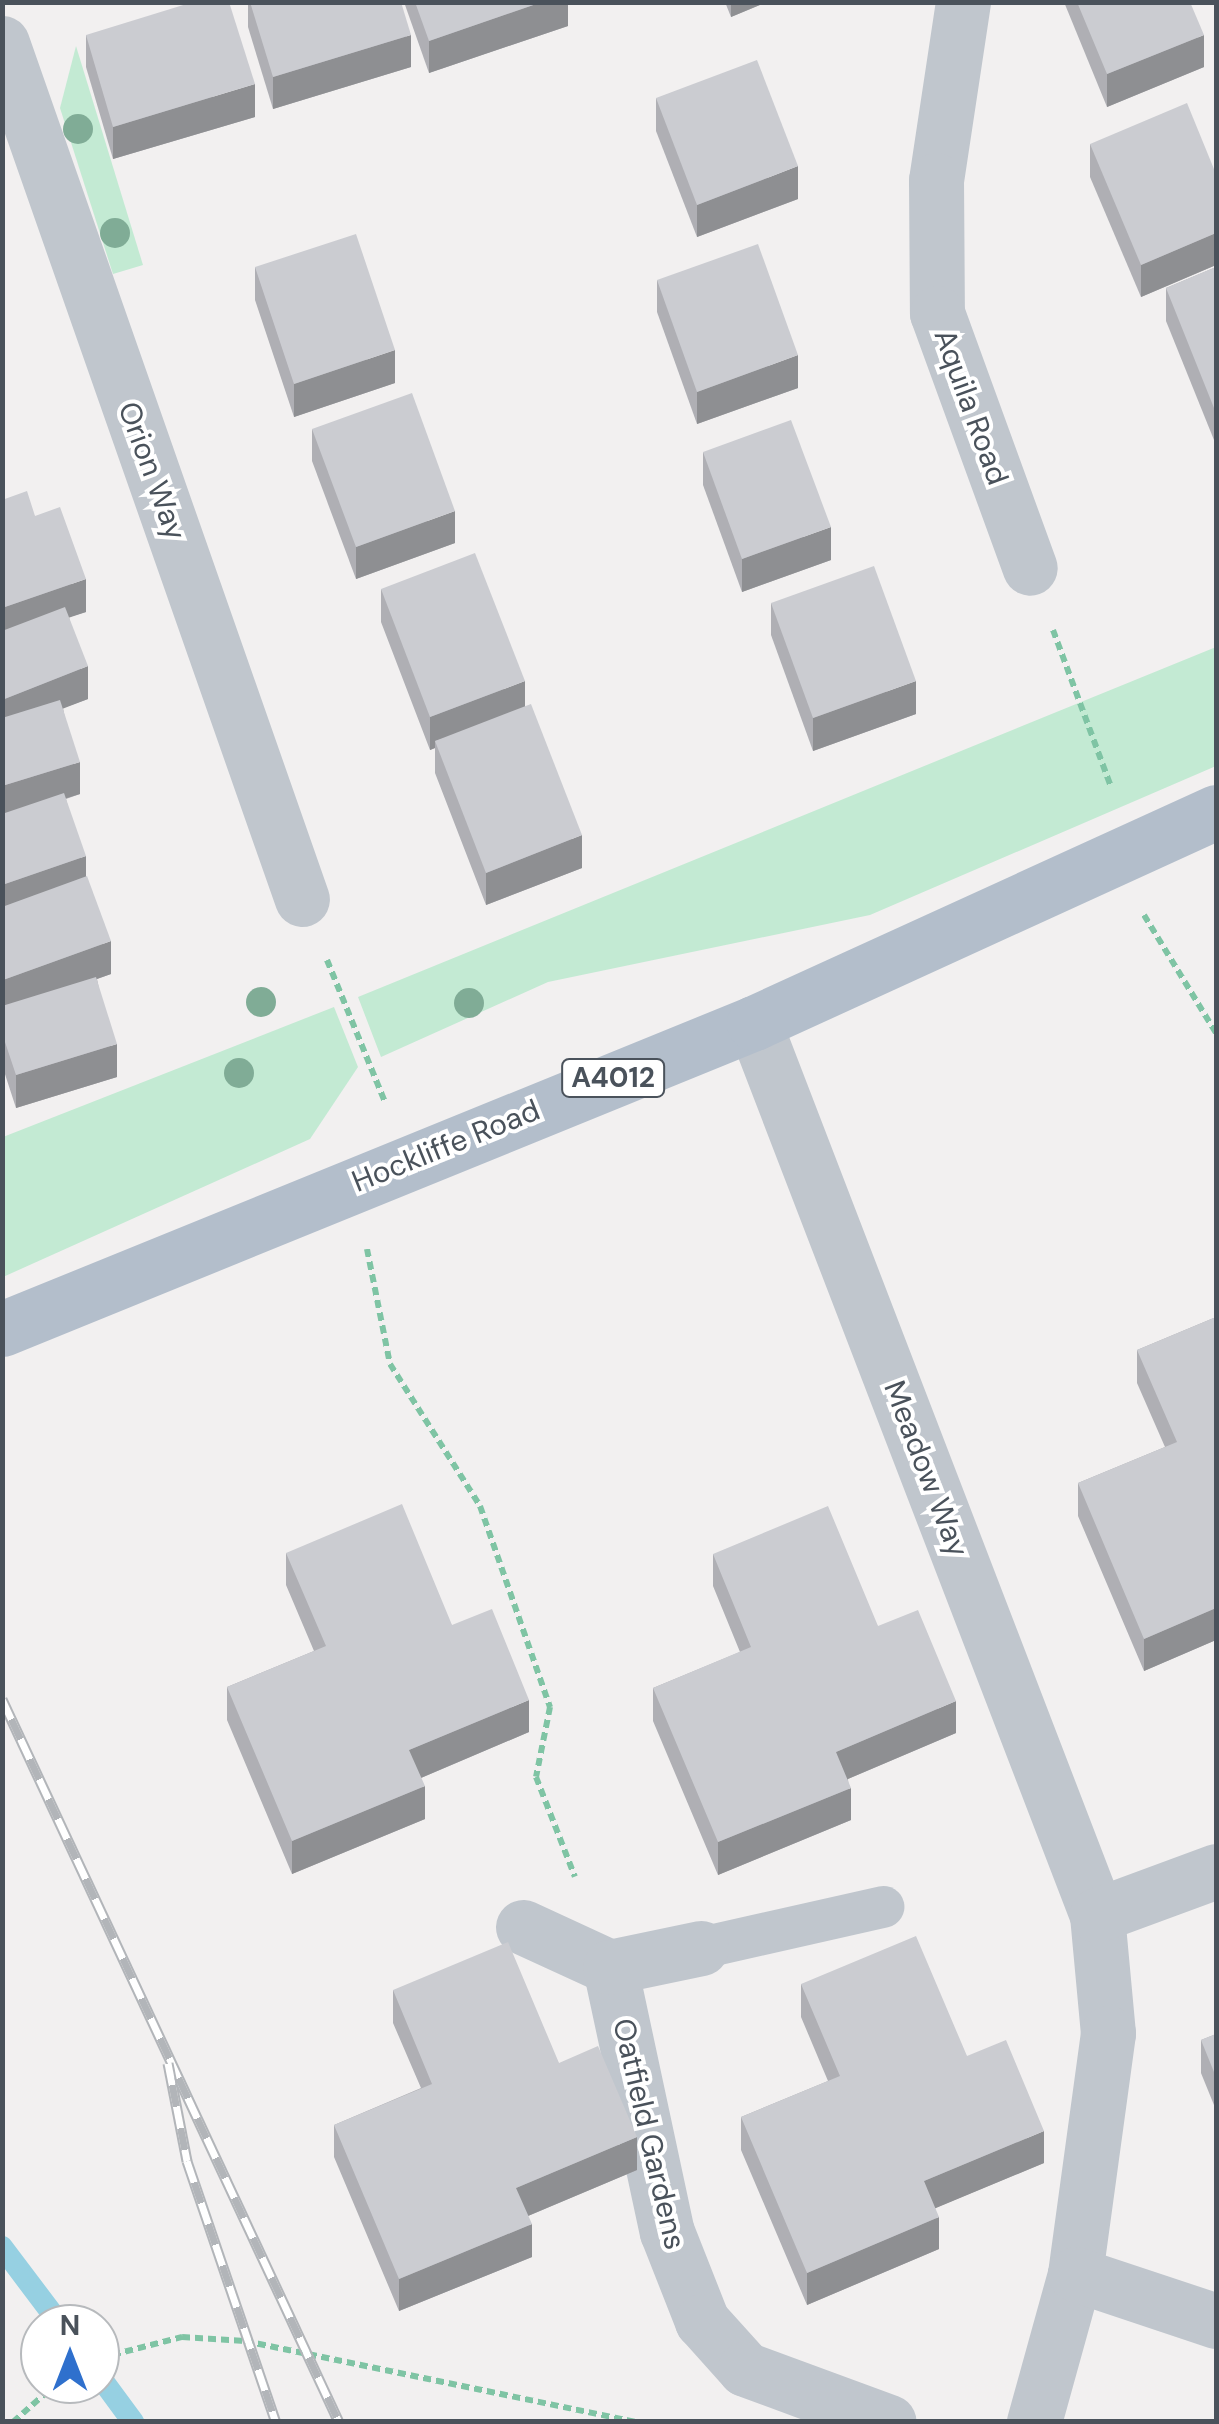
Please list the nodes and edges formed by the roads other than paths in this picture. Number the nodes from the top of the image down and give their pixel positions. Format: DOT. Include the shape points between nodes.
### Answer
graph roads {
  1 [pos="963,2"];
  2 [pos="2,43"];
  3 [pos="1030,568"];
  4 [pos="1216,812"];
  5 [pos="302,899"];
  6 [pos="754,1023"];
  7 [pos="2,1330"];
  8 [pos="1216,1871"];
  9 [pos="883,1907"];
  10 [pos="1098,1915"];
  11 [pos="523,1927"];
  12 [pos="701,1948"];
  13 [pos="610,1967"];
  14 [pos="1075,2274"];
  15 [pos="1216,2321"];
  16 [pos="889,2422"];
  17 [pos="1034,2422"];
  1 -- 3 [label="street, Aquila Road" via="936,180 938,313"];
  2 -- 5 [label="street, Orion Way"];
  4 -- 6 [label="main road, Hockliffe Road / A4012"];
  6 -- 7 [label="main road, Hockliffe Road / A4012"];
  6 -- 10 [label="street, Meadow Way"];
  8 -- 10 [label="street"];
  9 -- 12 [label="lane"];
  10 -- 14 [label="street, Meadow Way" via="1108,2033"];
  11 -- 13 [label="street"];
  12 -- 13 [label="street"];
  13 -- 16 [label="street, Oatfield Gardens" via="667,2232 702,2321 744,2368"];
  14 -- 15 [label="street"];
  14 -- 17 [label="street, Meadow Way"];
}
